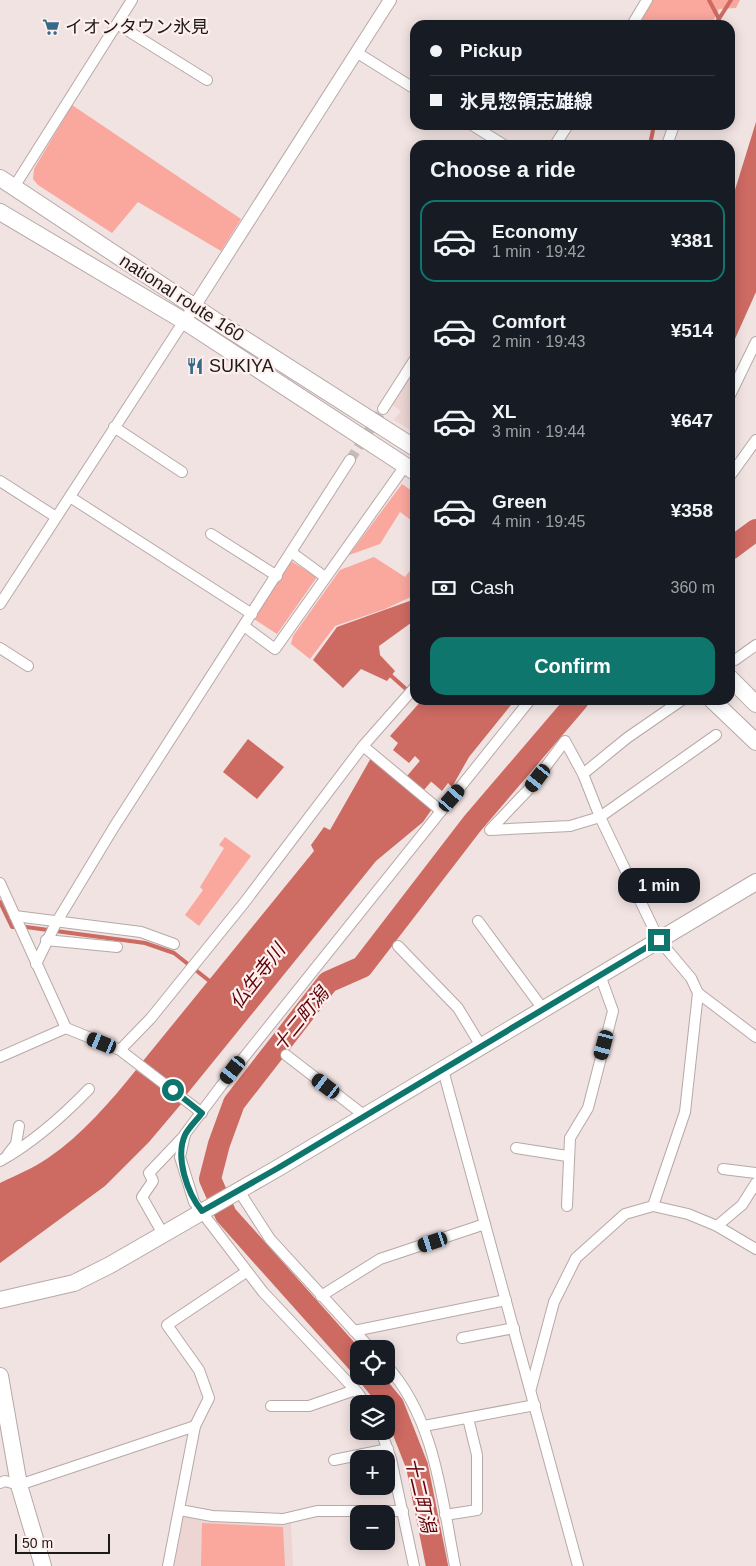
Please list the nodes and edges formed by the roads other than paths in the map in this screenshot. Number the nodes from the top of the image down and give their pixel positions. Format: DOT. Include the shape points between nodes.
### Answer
graph roads {
  1 [pos="132,0"];
  2 [pos="390,0"];
  3 [pos="647,0"];
  4 [pos="635,20"];
  5 [pos="117,24"];
  6 [pos="356,52"];
  7 [pos="207,80"];
  8 [pos="410,86"];
  9 [pos="480,130"];
  10 [pos="496,140"];
  11 [pos="0,178"];
  12 [pos="14,187"];
  13 [pos="0,212"];
  14 [pos="194,306"];
  15 [pos="184,321"];
  16 [pos="756,342"];
  17 [pos="753,358"];
  18 [pos="410,367"];
  19 [pos="735,386"];
  20 [pos="383,410"];
  21 [pos="114,427"];
  22 [pos="756,440"];
  23 [pos="410,445"];
  24 [pos="350,460"];
  25 [pos="410,469"];
  26 [pos="735,469"];
  27 [pos="182,472"];
  28 [pos="0,481"];
  29 [pos="70,496"];
  30 [pos="56,517"];
  31 [pos="211,534"];
  32 [pos="292,552"];
  33 [pos="276,576"];
  34 [pos="325,577"];
  35 [pos="0,604"];
  36 [pos="252,614"];
  37 [pos="244,626"];
  38 [pos="756,645"];
  39 [pos="0,648"];
  40 [pos="735,660"];
  41 [pos="28,666"];
  42 [pos="735,683"];
  43 [pos="410,693"];
  44 [pos="756,704"];
  45 [pos="526,705"];
  46 [pos="675,705"];
  47 [pos="717,705"];
  48 [pos="716,735"];
  49 [pos="756,742"];
  50 [pos="363,746"];
  51 [pos="583,774"];
  52 [pos="441,811"];
  53 [pos="600,817"];
  54 [pos="756,882"];
  55 [pos="0,883"];
  56 [pos="16,916"];
  57 [pos="478,921"];
  58 [pos="56,923"];
  59 [pos="46,940"];
  60 [pos="659,940"];
  61 [pos="174,944"];
  62 [pos="398,946"];
  63 [pos="117,947"];
  64 [pos="36,964"];
  65 [pos="600,975"];
  66 [pos="698,993"];
  67 [pos="543,1009"];
  68 [pos="66,1028"];
  69 [pos="756,1037"];
  70 [pos="482,1046"];
  71 [pos="125,1053"];
  72 [pos="286,1055"];
  73 [pos="0,1056"];
  74 [pos="442,1070"];
  75 [pos="89,1089"];
  76 [pos="202,1113"];
  77 [pos="365,1116"];
  78 [pos="19,1126"];
  79 [pos="185,1134"];
  80 [pos="516,1148"];
  81 [pos="567,1156"];
  82 [pos="3,1159"];
  83 [pos="723,1169"];
  84 [pos="756,1173"];
  85 [pos="756,1182"];
  86 [pos="237,1192"];
  87 [pos="567,1206"];
  88 [pos="653,1206"];
  89 [pos="204,1210"];
  90 [pos="485,1224"];
  91 [pos="717,1226"];
  92 [pos="163,1234"];
  93 [pos="756,1250"];
  94 [pos="246,1272"];
  95 [pos="321,1296"];
  96 [pos="0,1300"];
  97 [pos="506,1300"];
  98 [pos="514,1328"];
  99 [pos="354,1330"];
  100 [pos="462,1338"];
  101 [pos="363,1340"];
  102 [pos="0,1376"];
  103 [pos="395,1378"];
  104 [pos="530,1388"];
  105 [pos="355,1390"];
  106 [pos="359,1395"];
  107 [pos="535,1405"];
  108 [pos="270,1406"];
  109 [pos="468,1418"];
  110 [pos="195,1426"];
  111 [pos="424,1426"];
  112 [pos="384,1440"];
  113 [pos="388,1449"];
  114 [pos="334,1460"];
  115 [pos="0,1483"];
  116 [pos="19,1484"];
  117 [pos="180,1510"];
  118 [pos="403,1511"];
  119 [pos="445,1515"];
  120 [pos="43,1566"];
  121 [pos="168,1566"];
  122 [pos="414,1566"];
  123 [pos="455,1566"];
  124 [pos="578,1566"];
  1 -- 5 [label="street"];
  2 -- 6 [label="street"];
  3 -- 4 [label="street"];
  5 -- 7 [label="street"];
  5 -- 12 [label="street"];
  6 -- 8 [label="street"];
  6 -- 14 [label="street"];
  9 -- 10 [label="street"];
  11 -- 12 [label="main road, national route 160"];
  12 -- 14 [label="main road, national route 160"];
  13 -- 15 [label="main road, national route 160"];
  14 -- 15 [label="street"];
  14 -- 23 [label="main road, national route 160"];
  15 -- 21 [label="street"];
  15 -- 25 [label="main road, national route 160"];
  16 -- 17 [label="street"];
  17 -- 19 [label="street"];
  18 -- 20 [label="street"];
  21 -- 27 [label="street"];
  21 -- 29 [label="street"];
  22 -- 26 [label="street"];
  24 -- 32 [label="street"];
  25 -- 34 [label="street"];
  28 -- 30 [label="street"];
  29 -- 30 [label="street"];
  29 -- 36 [label="street"];
  30 -- 35 [label="street"];
  31 -- 33 [label="street"];
  32 -- 33 [label="street"];
  32 -- 34 [label="street"];
  33 -- 36 [label="street"];
  34 -- 37 [label="street" via="275,650"];
  36 -- 37 [label="street"];
  37 -- 58 [label="street"];
  38 -- 40 [label="street"];
  39 -- 41 [label="street"];
  42 -- 44 [label="main road"];
  43 -- 50 [label="street"];
  45 -- 52 [label="street"];
  46 -- 51 [label="street"];
  47 -- 49 [label="main road"];
  48 -- 53 [label="street"];
  50 -- 52 [label="street"];
  50 -- 71 [label="street"];
  51 -- 53 [label="street"];
  51 -- 53 [label="street" via="565,741 528,790 490,830 570,826"];
  52 -- 76 [label="street" via="293,993"];
  53 -- 60 [label="street"];
  54 -- 60 [label="main road"];
  55 -- 56 [label="street"];
  56 -- 58 [label="street"];
  56 -- 64 [label="street"];
  57 -- 67 [label="street"];
  58 -- 59 [label="street"];
  58 -- 61 [label="street" via="140,932"];
  59 -- 63 [label="street"];
  59 -- 64 [label="street"];
  60 -- 65 [label="main road"];
  60 -- 66 [label="street" via="691,978"];
  62 -- 70 [label="street" via="458,1008"];
  64 -- 68 [label="street"];
  65 -- 67 [label="main road"];
  65 -- 81 [label="street" via="613,1011 588,1108 570,1138"];
  66 -- 69 [label="street"];
  66 -- 88 [label="street" via="685,1112"];
  67 -- 70 [label="main road"];
  68 -- 71 [label="street"];
  68 -- 73 [label="street"];
  70 -- 74 [label="main road"];
  71 -- 76 [label="street"];
  72 -- 77 [label="street"];
  74 -- 77 [label="main road"];
  74 -- 90 [label="street"];
  75 -- 82 [label="street" via="61,1118"];
  76 -- 79 [label="street"];
  77 -- 86 [label="main road"];
  78 -- 82 [label="street" via="16,1144"];
  79 -- 89 [label="street" via="180,1157 194,1202"];
  79 -- 92 [label="street" via="149,1173 153,1181 142,1197"];
  80 -- 81 [label="street"];
  81 -- 87 [label="street"];
  83 -- 84 [label="street"];
  85 -- 91 [label="street" via="742,1205"];
  86 -- 89 [label="main road"];
  86 -- 95 [label="street" via="270,1239"];
  88 -- 91 [label="street" via="688,1214"];
  88 -- 104 [label="street" via="625,1214 576,1258 554,1302"];
  89 -- 92 [label="main road"];
  89 -- 94 [label="street"];
  90 -- 95 [label="street" via="380,1259"];
  90 -- 97 [label="street"];
  91 -- 93 [label="street"];
  92 -- 96 [label="main road" via="74,1283"];
  94 -- 105 [label="street"];
  94 -- 110 [label="street" via="167,1325 206,1385 209,1398"];
  95 -- 99 [label="street"];
  97 -- 98 [label="street"];
  97 -- 99 [label="street"];
  98 -- 100 [label="street"];
  98 -- 104 [label="street"];
  99 -- 101 [label="street"];
  102 -- 116 [label="main road"];
  103 -- 111 [label="street"];
  104 -- 107 [label="street"];
  105 -- 106 [label="street"];
  105 -- 108 [label="street" via="309,1406"];
  107 -- 109 [label="street"];
  107 -- 124 [label="street"];
  109 -- 111 [label="street"];
  109 -- 119 [label="street" via="476,1455 477,1510"];
  110 -- 116 [label="street"];
  110 -- 117 [label="street"];
  111 -- 119 [label="street"];
  112 -- 113 [label="street"];
  113 -- 114 [label="street"];
  113 -- 118 [label="street"];
  115 -- 116 [label="street"];
  116 -- 120 [label="main road"];
  117 -- 118 [label="street" via="212,1516 283,1520 317,1511"];
  117 -- 121 [label="street"];
  118 -- 122 [label="street"];
  119 -- 123 [label="street"];
}
